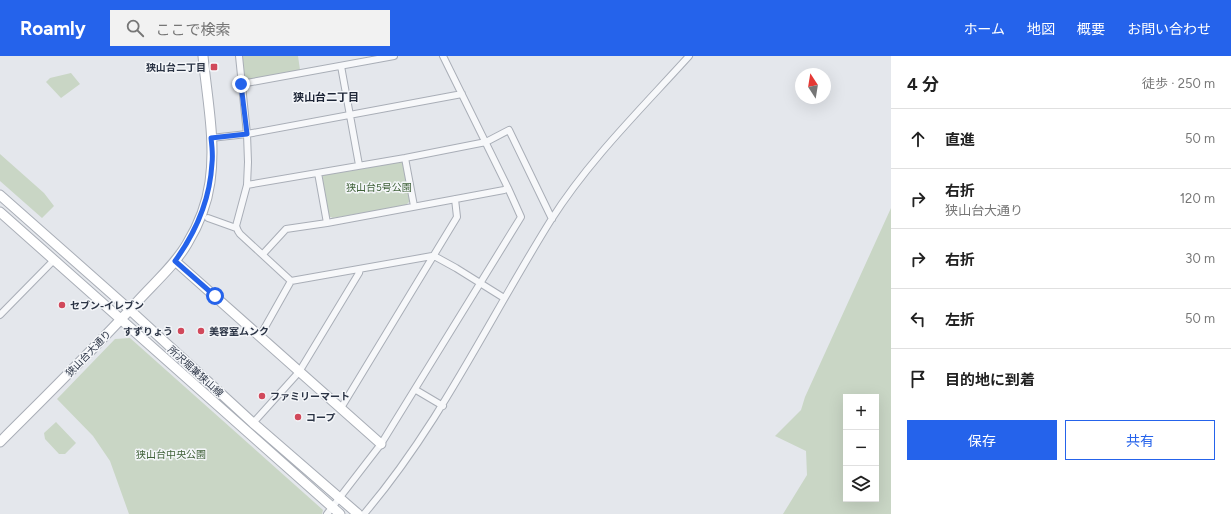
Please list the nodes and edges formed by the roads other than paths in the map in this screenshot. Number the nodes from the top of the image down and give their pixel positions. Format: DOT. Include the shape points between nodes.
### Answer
graph roads {
  1 [pos="203,56"];
  2 [pos="239,56"];
  3 [pos="394,56"];
  4 [pos="443,56"];
  5 [pos="689,56"];
  6 [pos="341,66"];
  7 [pos="241,84"];
  8 [pos="462,94"];
  9 [pos="350,115"];
  10 [pos="247,134"];
  11 [pos="211,138"];
  12 [pos="486,142"];
  13 [pos="405,158"];
  14 [pos="359,165"];
  15 [pos="318,173"];
  16 [pos="247,185"];
  17 [pos="508,188"];
  18 [pos="0,195"];
  19 [pos="455,199"];
  20 [pos="414,206"];
  21 [pos="0,212"];
  22 [pos="208,218"];
  23 [pos="552,219"];
  24 [pos="327,223"];
  25 [pos="236,228"];
  26 [pos="263,254"];
  27 [pos="432,256"];
  28 [pos="54,260"];
  29 [pos="175,261"];
  30 [pos="360,269"];
  31 [pos="291,280"];
  32 [pos="480,283"];
  33 [pos="504,298"];
  34 [pos="130,310"];
  35 [pos="0,315"];
  36 [pos="121,319"];
  37 [pos="260,336"];
  38 [pos="299,372"];
  39 [pos="416,390"];
  40 [pos="442,406"];
  41 [pos="341,408"];
  42 [pos="254,423"];
  43 [pos="0,442"];
  44 [pos="381,444"];
  45 [pos="339,497"];
  46 [pos="329,510"];
  47 [pos="340,514"];
  48 [pos="358,514"];
  49 [pos="364,514"];
  1 -- 11 [label="main road, 狭山台大通り"];
  2 -- 7 [label="street"];
  3 -- 6 [label="street"];
  4 -- 8 [label="street"];
  5 -- 23 [label="street" via="594,160"];
  6 -- 7 [label="street"];
  6 -- 9 [label="street"];
  7 -- 10 [label="street"];
  8 -- 9 [label="street"];
  8 -- 12 [label="street"];
  9 -- 10 [label="street"];
  9 -- 14 [label="street"];
  10 -- 11 [label="street"];
  10 -- 16 [label="street"];
  11 -- 29 [label="main road, 狭山台大通り" via="212,162 206,200 196,228"];
  12 -- 13 [label="street"];
  12 -- 17 [label="street"];
  12 -- 23 [label="street" via="509,130"];
  13 -- 14 [label="street"];
  13 -- 20 [label="street"];
  14 -- 15 [label="street"];
  15 -- 16 [label="street"];
  15 -- 24 [label="street"];
  16 -- 25 [label="street"];
  17 -- 19 [label="street"];
  17 -- 32 [label="street" via="521,217"];
  18 -- 34 [label="main road, 所沢堀兼狭山線"];
  19 -- 20 [label="street"];
  19 -- 27 [label="street" via="457,217"];
  20 -- 24 [label="street"];
  21 -- 28 [label="main road, 所沢堀兼狭山線"];
  22 -- 25 [label="street"];
  23 -- 33 [label="street"];
  24 -- 26 [label="street" via="286,229"];
  25 -- 26 [label="street"];
  26 -- 31 [label="street"];
  27 -- 30 [label="street"];
  27 -- 32 [label="street"];
  27 -- 41 [label="street"];
  28 -- 35 [label="street"];
  28 -- 36 [label="main road, 所沢堀兼狭山線"];
  29 -- 34 [label="main road, 狭山台大通り"];
  29 -- 37 [label="main road"];
  30 -- 31 [label="street"];
  30 -- 38 [label="street"];
  31 -- 37 [label="street"];
  32 -- 33 [label="street"];
  32 -- 39 [label="street"];
  33 -- 40 [label="street"];
  34 -- 36 [label="main road, 狭山台大通り"];
  34 -- 42 [label="main road, 所沢堀兼狭山線"];
  36 -- 43 [label="main road, 狭山台大通り"];
  36 -- 46 [label="main road, 所沢堀兼狭山線"];
  37 -- 38 [label="main road"];
  38 -- 41 [label="main road"];
  38 -- 42 [label="street"];
  39 -- 40 [label="street"];
  39 -- 44 [label="street"];
  40 -- 49 [label="street" via="403,464"];
  41 -- 44 [label="main road"];
  42 -- 45 [label="main road, 所沢堀兼狭山線"];
  44 -- 45 [label="street"];
  45 -- 46 [label="street"];
  45 -- 48 [label="main road, 所沢堀兼狭山線"];
  46 -- 47 [label="main road, 所沢堀兼狭山線"];
}
